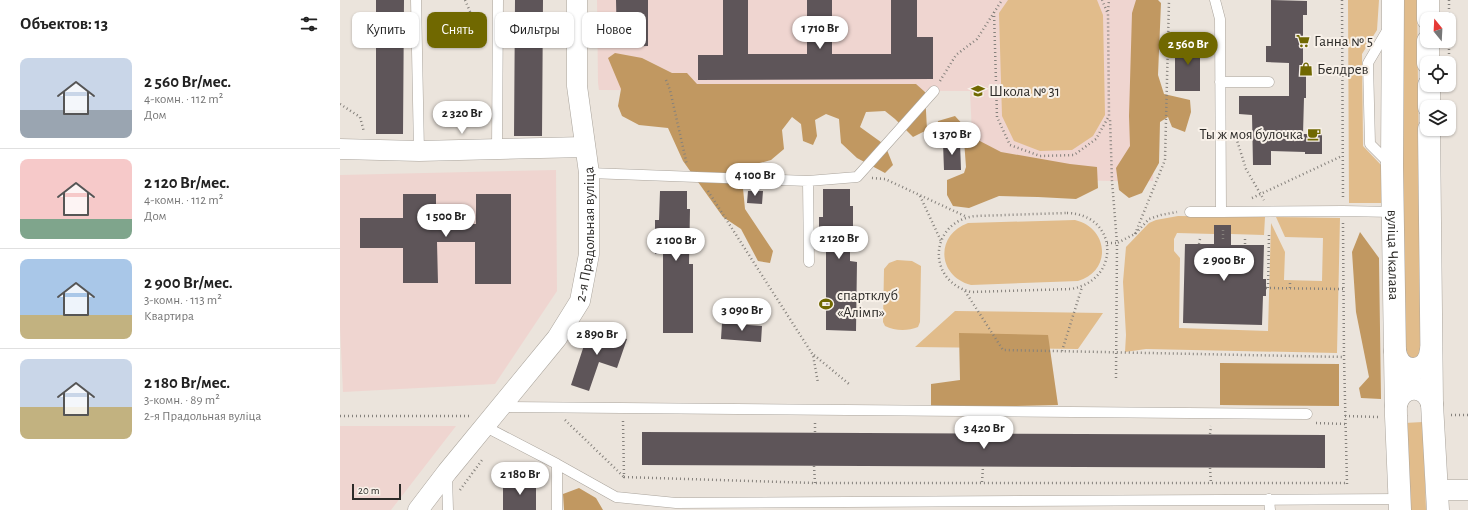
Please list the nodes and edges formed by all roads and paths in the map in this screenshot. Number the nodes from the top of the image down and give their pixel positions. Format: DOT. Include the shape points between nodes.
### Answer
graph roads {
  1 [pos="416,0"];
  2 [pos="465,0"];
  3 [pos="498,0"];
  4 [pos="577,0"];
  5 [pos="1002,0"];
  6 [pos="1102,0"];
  7 [pos="1109,0"];
  8 [pos="1169,0"];
  9 [pos="1215,0"];
  10 [pos="1342,0"];
  11 [pos="1393,0"];
  12 [pos="1428,0"];
  13 [pos="1449,0"];
  14 [pos="994,12"];
  15 [pos="1428,12"];
  16 [pos="1449,12"];
  17 [pos="1108,14"];
  18 [pos="485,51"];
  19 [pos="666,80"];
  20 [pos="1220,82"];
  21 [pos="1269,82"];
  22 [pos="934,91"];
  23 [pos="340,104"];
  24 [pos="1110,116"];
  25 [pos="1234,133"];
  26 [pos="1429,136"];
  27 [pos="585,147"];
  28 [pos="340,149"];
  29 [pos="368,150"];
  30 [pos="497,150"];
  31 [pos="419,151"];
  32 [pos="1342,156"];
  33 [pos="687,166"];
  34 [pos="589,173"];
  35 [pos="699,177"];
  36 [pos="857,177"];
  37 [pos="808,181"];
  38 [pos="1261,193"];
  39 [pos="920,196"];
  40 [pos="1248,200"];
  41 [pos="1269,211"];
  42 [pos="1343,211"];
  43 [pos="1190,212"];
  44 [pos="1220,212"];
  45 [pos="1393,212"];
  46 [pos="968,217"];
  47 [pos="1223,229"];
  48 [pos="1135,234"];
  49 [pos="1269,234"];
  50 [pos="1200,239"];
  51 [pos="1222,239"];
  52 [pos="1245,239"];
  53 [pos="941,241"];
  54 [pos="1107,243"];
  55 [pos="1117,243"];
  56 [pos="1199,244"];
  57 [pos="1245,245"];
  58 [pos="809,262"];
  59 [pos="1290,280"];
  60 [pos="1082,286"];
  61 [pos="1290,288"];
  62 [pos="1343,289"];
  63 [pos="964,290"];
  64 [pos="1431,350"];
  65 [pos="1062,351"];
  66 [pos="1395,351"];
  67 [pos="1116,352"];
  68 [pos="813,355"];
  69 [pos="1344,357"];
  70 [pos="1116,378"];
  71 [pos="818,383"];
  72 [pos="849,384"];
  73 [pos="501,407"];
  74 [pos="552,407"];
  75 [pos="1438,410"];
  76 [pos="1387,411"];
  77 [pos="1307,414"];
  78 [pos="1468,415"];
  79 [pos="340,416"];
  80 [pos="1345,416"];
  81 [pos="622,417"];
  82 [pos="815,419"];
  83 [pos="984,420"];
  84 [pos="478,421"];
  85 [pos="1314,423"];
  86 [pos="1346,424"];
  87 [pos="814,432"];
  88 [pos="984,433"];
  89 [pos="484,457"];
  90 [pos="557,464"];
  91 [pos="814,466"];
  92 [pos="983,467"];
  93 [pos="1210,468"];
  94 [pos="446,472"];
  95 [pos="624,477"];
  96 [pos="814,482"];
  97 [pos="982,482"];
  98 [pos="1211,483"];
  99 [pos="1347,483"];
  100 [pos="1468,490"];
  101 [pos="1269,499"];
  102 [pos="1348,499"];
  103 [pos="1437,500"];
  104 [pos="1400,504"];
  105 [pos="676,506"];
  106 [pos="448,509"];
  107 [pos="418,510"];
  108 [pos="557,510"];
  109 [pos="1270,510"];
  1 -- 31 [label="lane"];
  2 -- 18 [label="path"];
  3 -- 30 [label="lane"];
  4 -- 27 [label="street, 2-я Прадольная вуліца" via="577,86"];
  5 -- 14 [label="path"];
  6 -- 17 [label="path"];
  7 -- 17 [label="path"];
  8 -- 48 [label="path" via="1166,160"];
  9 -- 20 [label="lane" via="1220,19"];
  10 -- 32 [label="path"];
  11 -- 45 [label="main road, вуліца Чкалава"];
  12 -- 15 [label="main road"];
  13 -- 16 [label="path"];
  14 -- 22 [label="path" via="977,39 956,54"];
  14 -- 24 [label="path" via="997,117 1010,145 1040,156 1074,154 1096,139"];
  17 -- 24 [label="path"];
  19 -- 33 [label="path"];
  20 -- 21 [label="lane"];
  20 -- 44 [label="lane"];
  22 -- 36 [label="lane"];
  23 -- 29 [label="path" via="360,117"];
  24 -- 55 [label="path"];
  25 -- 38 [label="path" via="1246,169"];
  26 -- 64 [label="main road"];
  27 -- 30 [label="street"];
  27 -- 34 [label="street, 2-я Прадольная вуліца"];
  28 -- 29 [label="street"];
  29 -- 31 [label="street"];
  30 -- 31 [label="street"];
  32 -- 38 [label="path"];
  32 -- 42 [label="path"];
  34 -- 35 [label="lane"];
  34 -- 73 [label="street, 2-я Прадольная вуліца" via="589,254 580,301 557,338"];
  35 -- 37 [label="lane"];
  35 -- 68 [label="path"];
  36 -- 37 [label="lane"];
  36 -- 39 [label="path" via="885,180"];
  37 -- 58 [label="lane"];
  38 -- 40 [label="path"];
  38 -- 41 [label="path"];
  39 -- 46 [label="path"];
  39 -- 53 [label="path"];
  41 -- 42 [label="lane"];
  41 -- 44 [label="lane"];
  42 -- 45 [label="lane"];
  42 -- 62 [label="path"];
  43 -- 44 [label="lane"];
  43 -- 48 [label="path" via="1149,219"];
  45 -- 66 [label="main road, вуліца Чкалава"];
  46 -- 53 [label="path" via="954,223"];
  46 -- 54 [label="path" via="1075,213 1095,222"];
  47 -- 51 [label="path"];
  48 -- 55 [label="path"];
  49 -- 61 [label="path" via="1267,288"];
  50 -- 56 [label="path"];
  52 -- 57 [label="path"];
  53 -- 63 [label="path" via="939,256 942,270 951,282"];
  54 -- 55 [label="path"];
  54 -- 60 [label="path" via="1107,256 1102,270 1092,281"];
  55 -- 67 [label="path"];
  59 -- 61 [label="path"];
  60 -- 63 [label="path" via="1071,289 979,292"];
  60 -- 65 [label="path"];
  61 -- 62 [label="path"];
  62 -- 69 [label="path"];
  63 -- 65 [label="path" via="1003,350"];
  64 -- 66 [label="main road" via="1428,362 1411,369 1401,364"];
  64 -- 75 [label="main road"];
  65 -- 67 [label="path"];
  66 -- 76 [label="main road, вуліца Чкалава"];
  67 -- 69 [label="path"];
  67 -- 70 [label="path"];
  68 -- 71 [label="path"];
  68 -- 72 [label="path"];
  69 -- 80 [label="path"];
  73 -- 74 [label="lane"];
  73 -- 84 [label="street, 2-я Прадольная вуліца"];
  74 -- 77 [label="lane"];
  74 -- 95 [label="path"];
  75 -- 76 [label="main road" via="1423,391 1413,389 1403,392"];
  75 -- 78 [label="path"];
  75 -- 103 [label="main road"];
  76 -- 80 [label="path"];
  76 -- 104 [label="main road, вуліца Чкалава"];
  79 -- 84 [label="path"];
  80 -- 86 [label="path"];
  81 -- 95 [label="path"];
  82 -- 87 [label="path"];
  83 -- 88 [label="path"];
  84 -- 90 [label="lane"];
  84 -- 94 [label="street, 2-я Прадольная вуліца"];
  85 -- 86 [label="path"];
  86 -- 99 [label="path"];
  89 -- 106 [label="path"];
  90 -- 105 [label="lane" via="616,497"];
  90 -- 108 [label="lane"];
  91 -- 96 [label="path"];
  92 -- 97 [label="path"];
  93 -- 98 [label="path"];
  94 -- 106 [label="lane"];
  94 -- 107 [label="street, 2-я Прадольная вуліца"];
  95 -- 96 [label="path"];
  96 -- 97 [label="path"];
  97 -- 98 [label="path"];
  98 -- 99 [label="path"];
  99 -- 102 [label="path"];
  100 -- 103 [label="street"];
  101 -- 102 [label="lane"];
  101 -- 105 [label="lane"];
  101 -- 109 [label="lane"];
  102 -- 104 [label="lane"];
}
